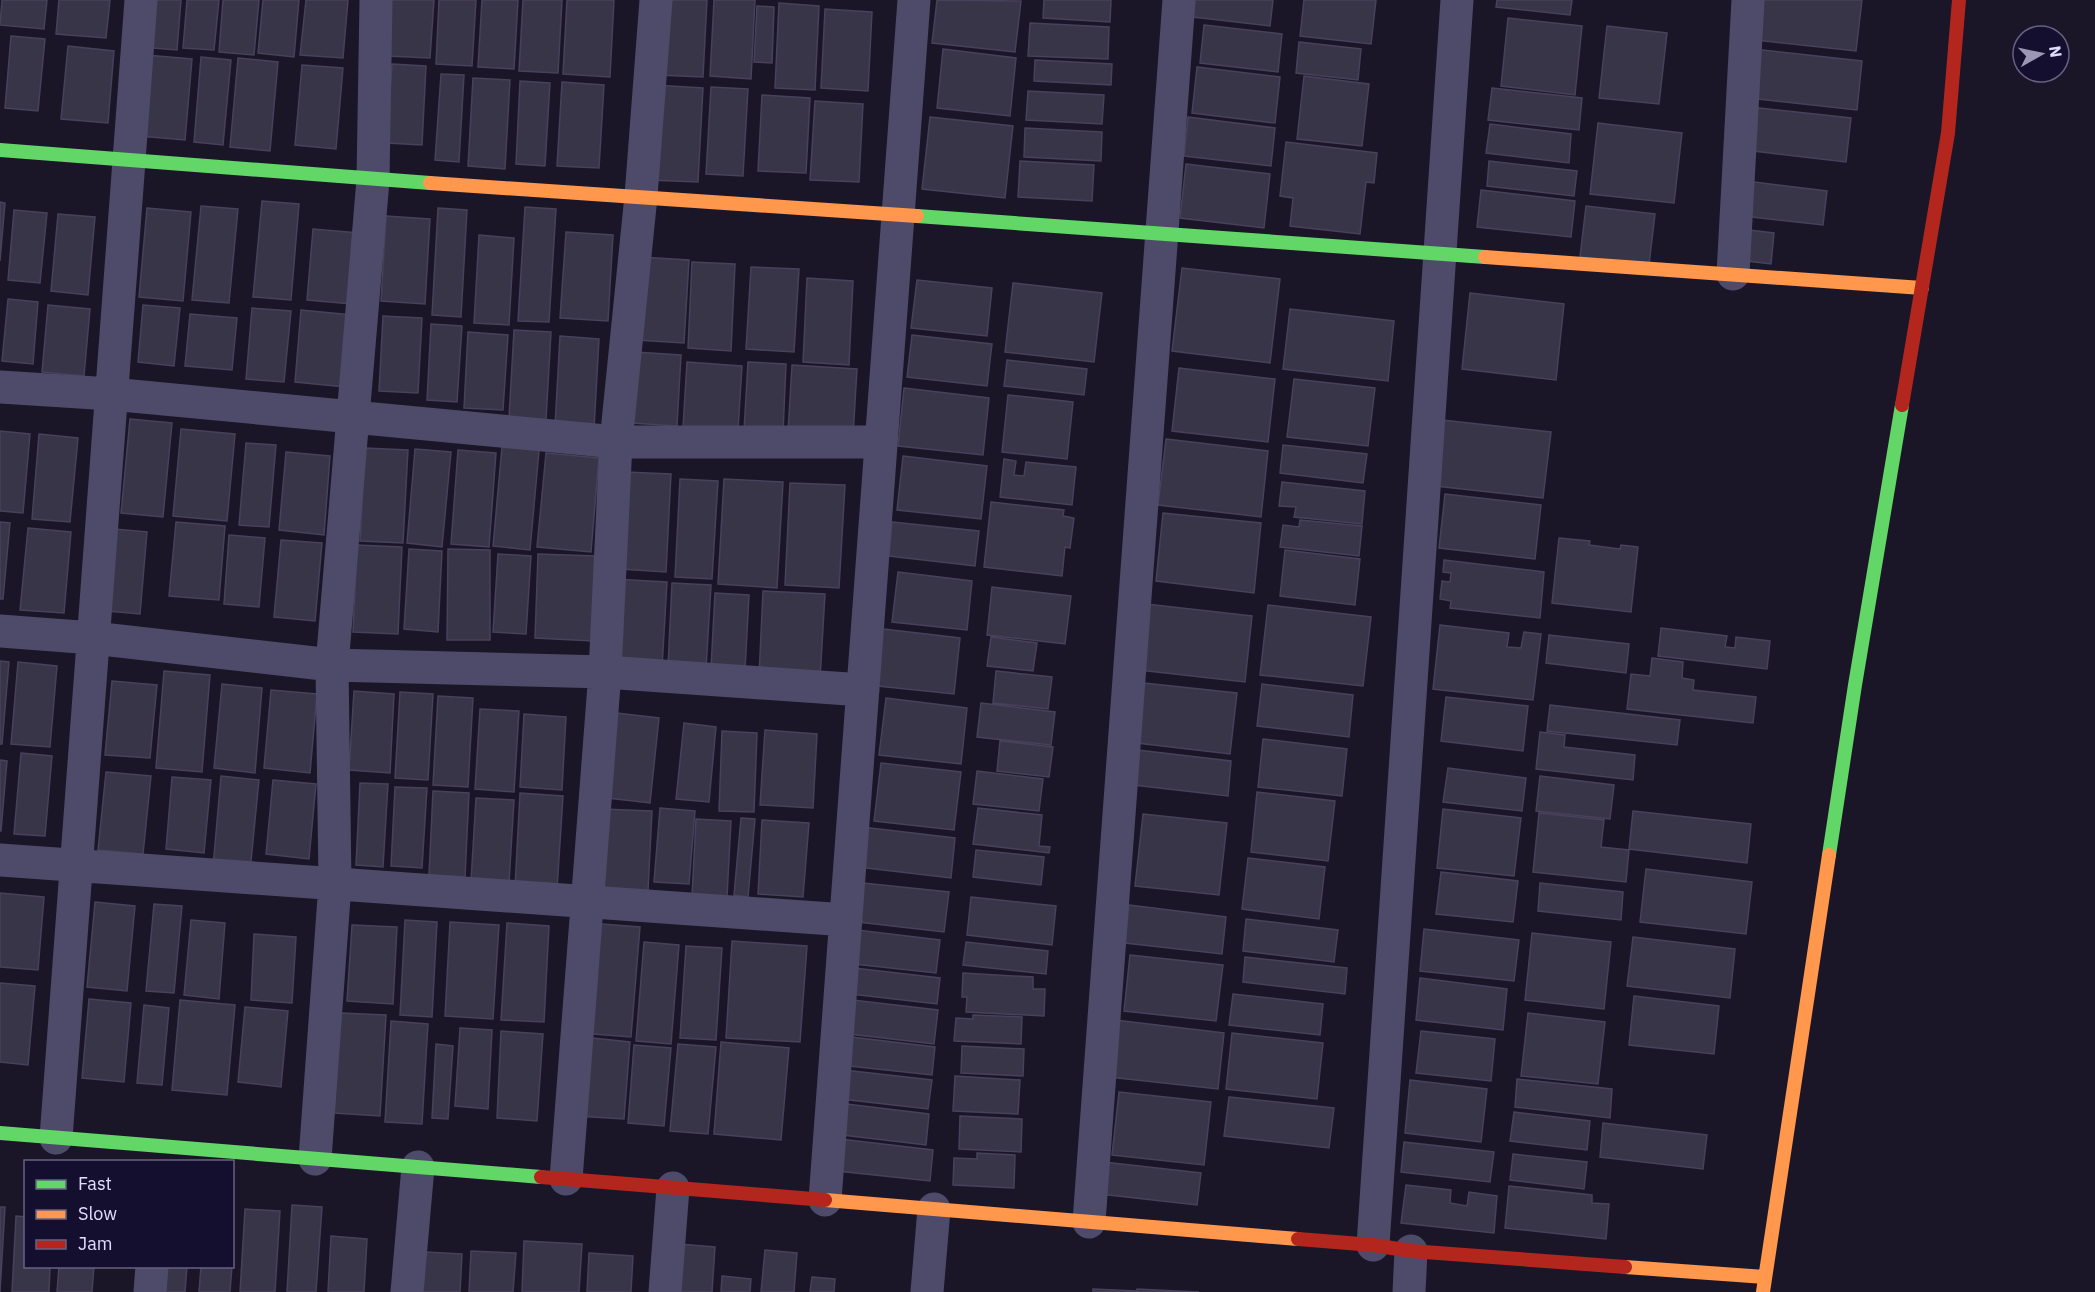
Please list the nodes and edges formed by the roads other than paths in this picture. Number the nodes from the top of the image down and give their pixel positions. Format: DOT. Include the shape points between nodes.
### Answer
graph roads {
  1 [pos="141,0"];
  2 [pos="376,0"];
  3 [pos="656,0"];
  4 [pos="914,0"];
  5 [pos="1179,0"];
  6 [pos="1457,0"];
  7 [pos="1748,0"];
  8 [pos="1959,0"];
  9 [pos="0,150"];
  10 [pos="129,159"];
  11 [pos="373,180"];
  12 [pos="641,196"];
  13 [pos="898,215"];
  14 [pos="1162,233"];
  15 [pos="1440,253"];
  16 [pos="1733,274"];
  17 [pos="1922,288"];
  18 [pos="0,387"];
  19 [pos="111,394"];
  20 [pos="354,416"];
  21 [pos="616,442"];
  22 [pos="881,442"];
  23 [pos="0,632"];
  24 [pos="93,638"];
  25 [pos="332,665"];
  26 [pos="605,672"];
  27 [pos="863,690"];
  28 [pos="0,860"];
  29 [pos="76,866"];
  30 [pos="335,884"];
  31 [pos="588,902"];
  32 [pos="846,920"];
  33 [pos="0,1133"];
  34 [pos="56,1138"];
  35 [pos="161,1154"];
  36 [pos="315,1159"];
  37 [pos="418,1167"];
  38 [pos="566,1179"];
  39 [pos="674,1188"];
  40 [pos="825,1200"];
  41 [pos="933,1209"];
  42 [pos="1089,1221"];
  43 [pos="1373,1245"];
  44 [pos="1411,1251"];
  45 [pos="152,1268"];
  46 [pos="1765,1277"];
  47 [pos="150,1292"];
  48 [pos="407,1292"];
  49 [pos="665,1292"];
  50 [pos="927,1292"];
  51 [pos="1409,1292"];
  52 [pos="1763,1292"];
  1 -- 10 [label="street"];
  2 -- 11 [label="street"];
  3 -- 12 [label="street"];
  4 -- 13 [label="street"];
  5 -- 14 [label="street"];
  6 -- 15 [label="street"];
  7 -- 16 [label="street"];
  8 -- 17 [label="street" via="1948,133"];
  9 -- 10 [label="street"];
  10 -- 11 [label="street"];
  10 -- 19 [label="street"];
  11 -- 12 [label="street"];
  11 -- 20 [label="street"];
  12 -- 13 [label="street"];
  12 -- 21 [label="street"];
  13 -- 14 [label="street"];
  13 -- 22 [label="street"];
  14 -- 15 [label="street"];
  14 -- 42 [label="street"];
  15 -- 16 [label="street"];
  15 -- 43 [label="street"];
  16 -- 17 [label="street"];
  17 -- 46 [label="street" via="1855,685"];
  18 -- 19 [label="street"];
  19 -- 20 [label="street"];
  19 -- 24 [label="street"];
  20 -- 21 [label="street"];
  20 -- 25 [label="street"];
  21 -- 22 [label="street"];
  21 -- 26 [label="street"];
  22 -- 27 [label="street"];
  23 -- 24 [label="street"];
  24 -- 25 [label="street"];
  24 -- 29 [label="street"];
  25 -- 26 [label="street"];
  25 -- 30 [label="street"];
  26 -- 27 [label="street"];
  26 -- 31 [label="street"];
  27 -- 32 [label="street"];
  28 -- 29 [label="street"];
  29 -- 30 [label="street"];
  29 -- 34 [label="street"];
  30 -- 31 [label="street"];
  30 -- 36 [label="street"];
  31 -- 32 [label="street"];
  31 -- 38 [label="street"];
  32 -- 40 [label="street"];
  33 -- 34 [label="street"];
  34 -- 35 [label="street"];
  35 -- 36 [label="street"];
  36 -- 37 [label="street"];
  37 -- 38 [label="street"];
  37 -- 48 [label="street"];
  38 -- 39 [label="street"];
  39 -- 40 [label="street"];
  39 -- 49 [label="street"];
  40 -- 41 [label="street"];
  41 -- 42 [label="street"];
  41 -- 50 [label="street"];
  42 -- 43 [label="street"];
  43 -- 44 [label="street"];
  44 -- 46 [label="street"];
  44 -- 51 [label="street"];
  45 -- 47 [label="street"];
  46 -- 52 [label="street"];
}
